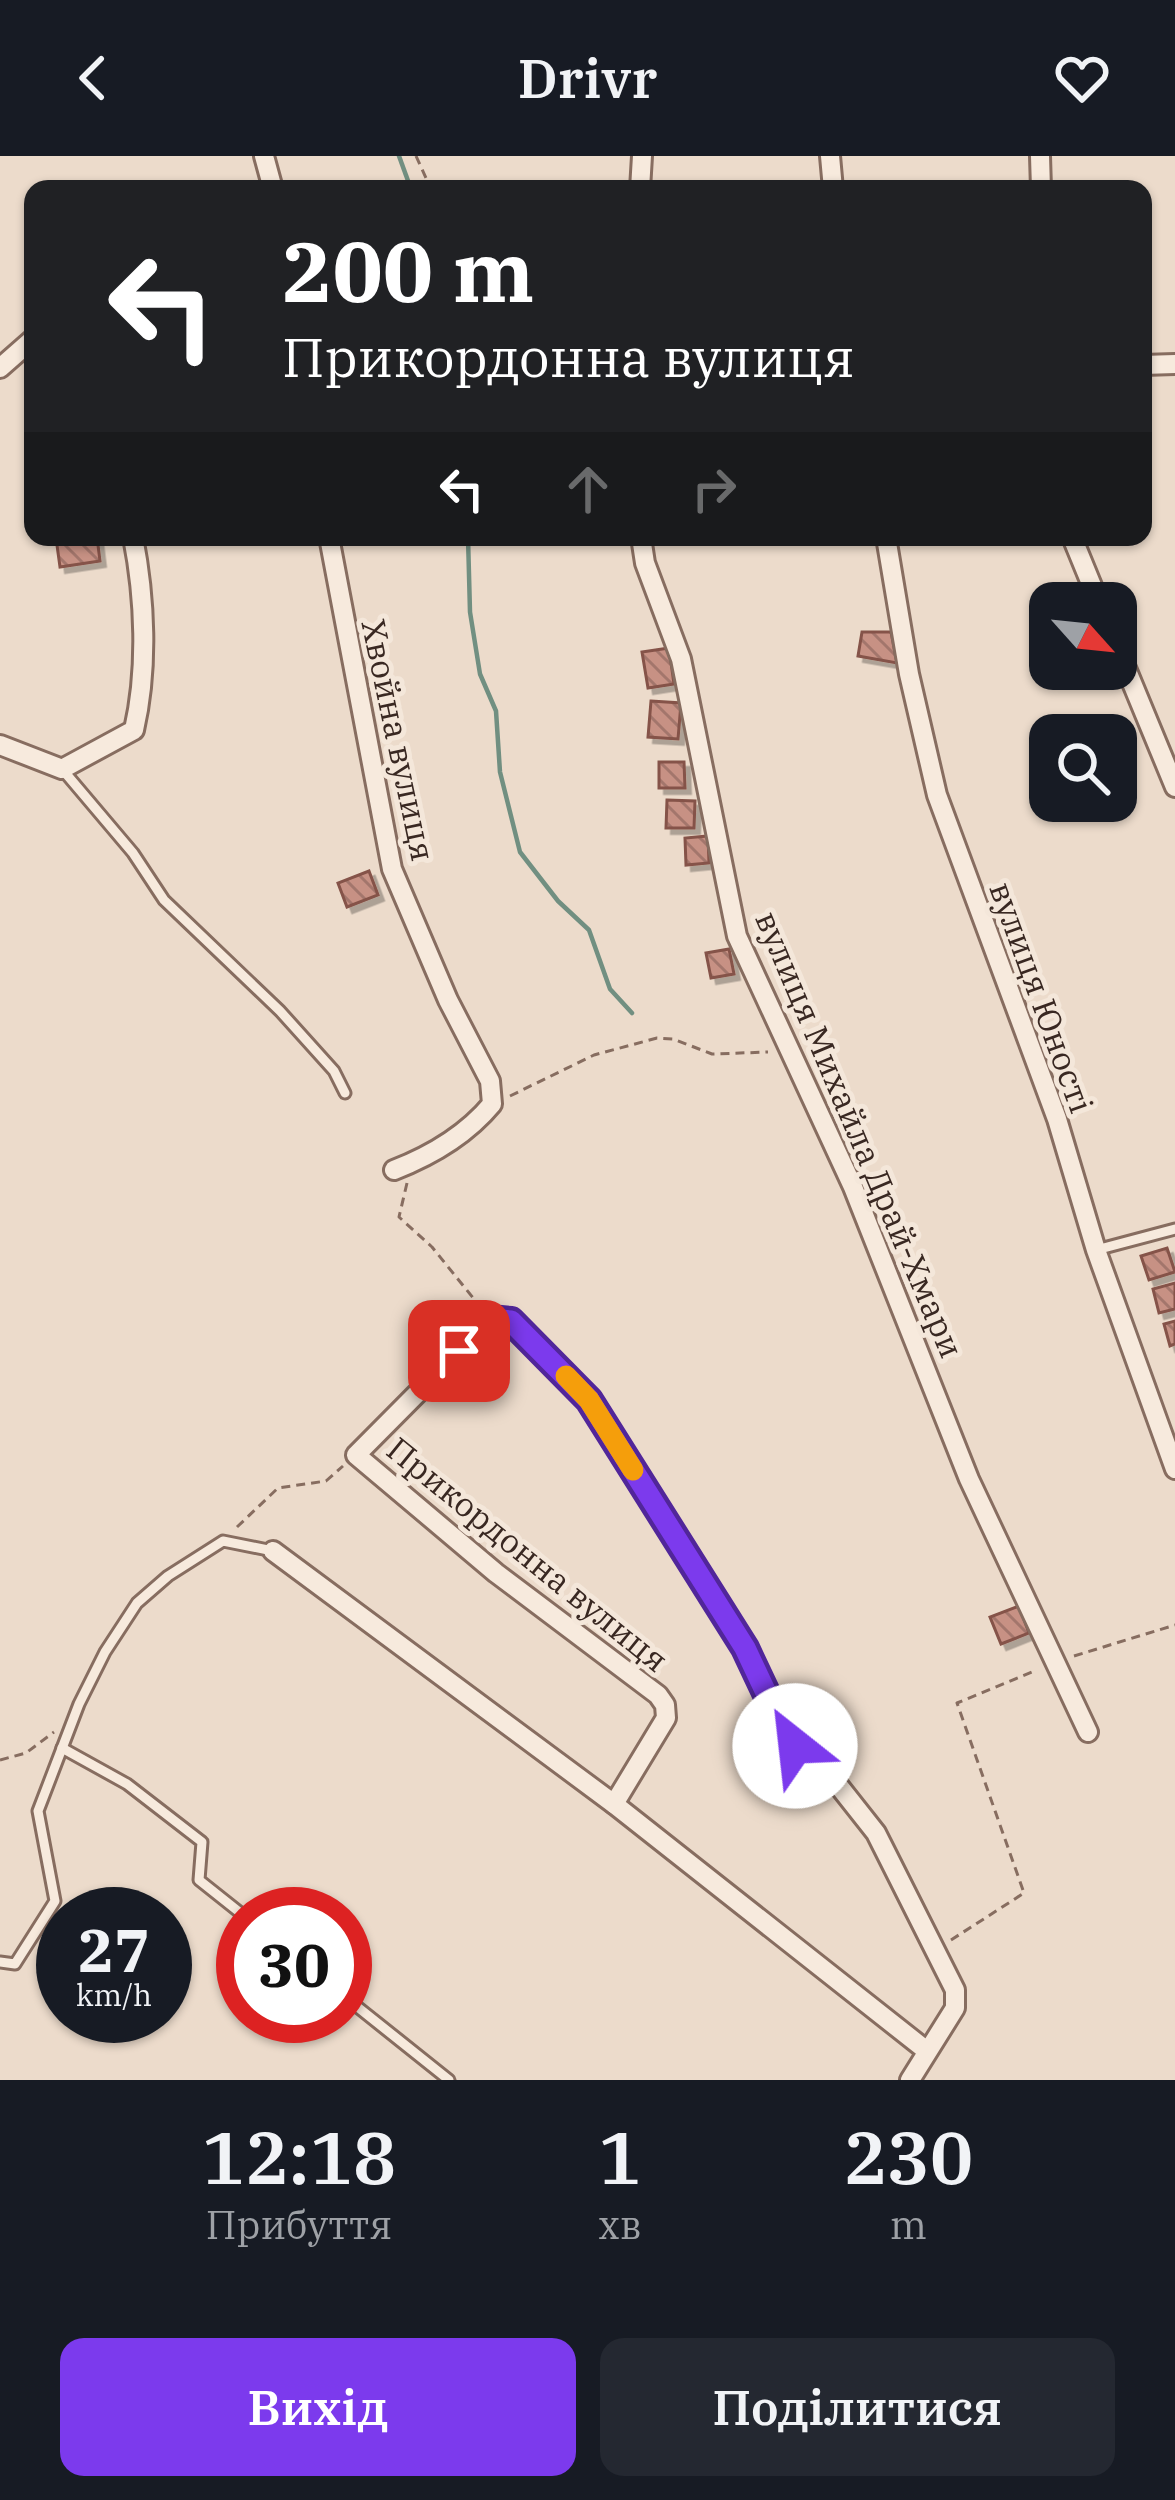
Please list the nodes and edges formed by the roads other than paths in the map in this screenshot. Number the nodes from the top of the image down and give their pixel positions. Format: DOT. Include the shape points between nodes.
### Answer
graph roads {
  1 [pos="24,347"];
  2 [pos="0,368"];
  3 [pos="135,546"];
  4 [pos="331,546"];
  5 [pos="642,546"];
  6 [pos="888,546"];
  7 [pos="1076,546"];
  8 [pos="1091,582"];
  9 [pos="1135,690"];
  10 [pos="0,745"];
  11 [pos="62,769"];
  12 [pos="1175,788"];
  13 [pos="346,1093"];
  14 [pos="394,1170"];
  15 [pos="1175,1229"];
  16 [pos="1096,1250"];
  17 [pos="1175,1468"];
  18 [pos="272,1551"];
  19 [pos="1088,1732"];
  20 [pos="62,1748"];
  21 [pos="614,1804"];
  22 [pos="216,1894"];
  23 [pos="0,1962"];
  24 [pos="372,2018"];
  25 [pos="927,2051"];
  26 [pos="918,2077"];
  27 [pos="449,2080"];
  1 -- 2 [label="street"];
  3 -- 11 [label="street" via="142,585 134,730"];
  4 -- 14 [label="street, Хвойна вулиця" via="392,869 490,1082 492,1104 476,1122"];
  5 -- 19 [label="street, вулиця Михайла Драй-Хмари" via="681,659 737,936 794,1051 969,1478"];
  6 -- 16 [label="street, вулиця Юності" via="937,795 1057,1119"];
  7 -- 8 [label="street"];
  9 -- 12 [label="street"];
  10 -- 11 [label="street"];
  11 -- 13 [label="lane" via="164,900 280,1011"];
  15 -- 16 [label="lane"];
  16 -- 17 [label="street, вулиця Юності"];
  18 -- 20 [label="lane" via="223,1541 137,1603"];
  18 -- 21 [label="street"];
  20 -- 22 [label="lane" via="127,1784 202,1842 199,1880"];
  20 -- 23 [label="lane" via="38,1811 55,1901 15,1964"];
  21 -- 25 [label="street"];
  21 -- 25 [label="street, Прикордонна вулиця" via="666,1718 658,1695 356,1455 490,1319 511,1321 589,1400 745,1648 785,1733 816,1757 876,1833 955,1990 956,2008"];
  24 -- 27 [label="lane"];
  25 -- 26 [label="street"];
}
